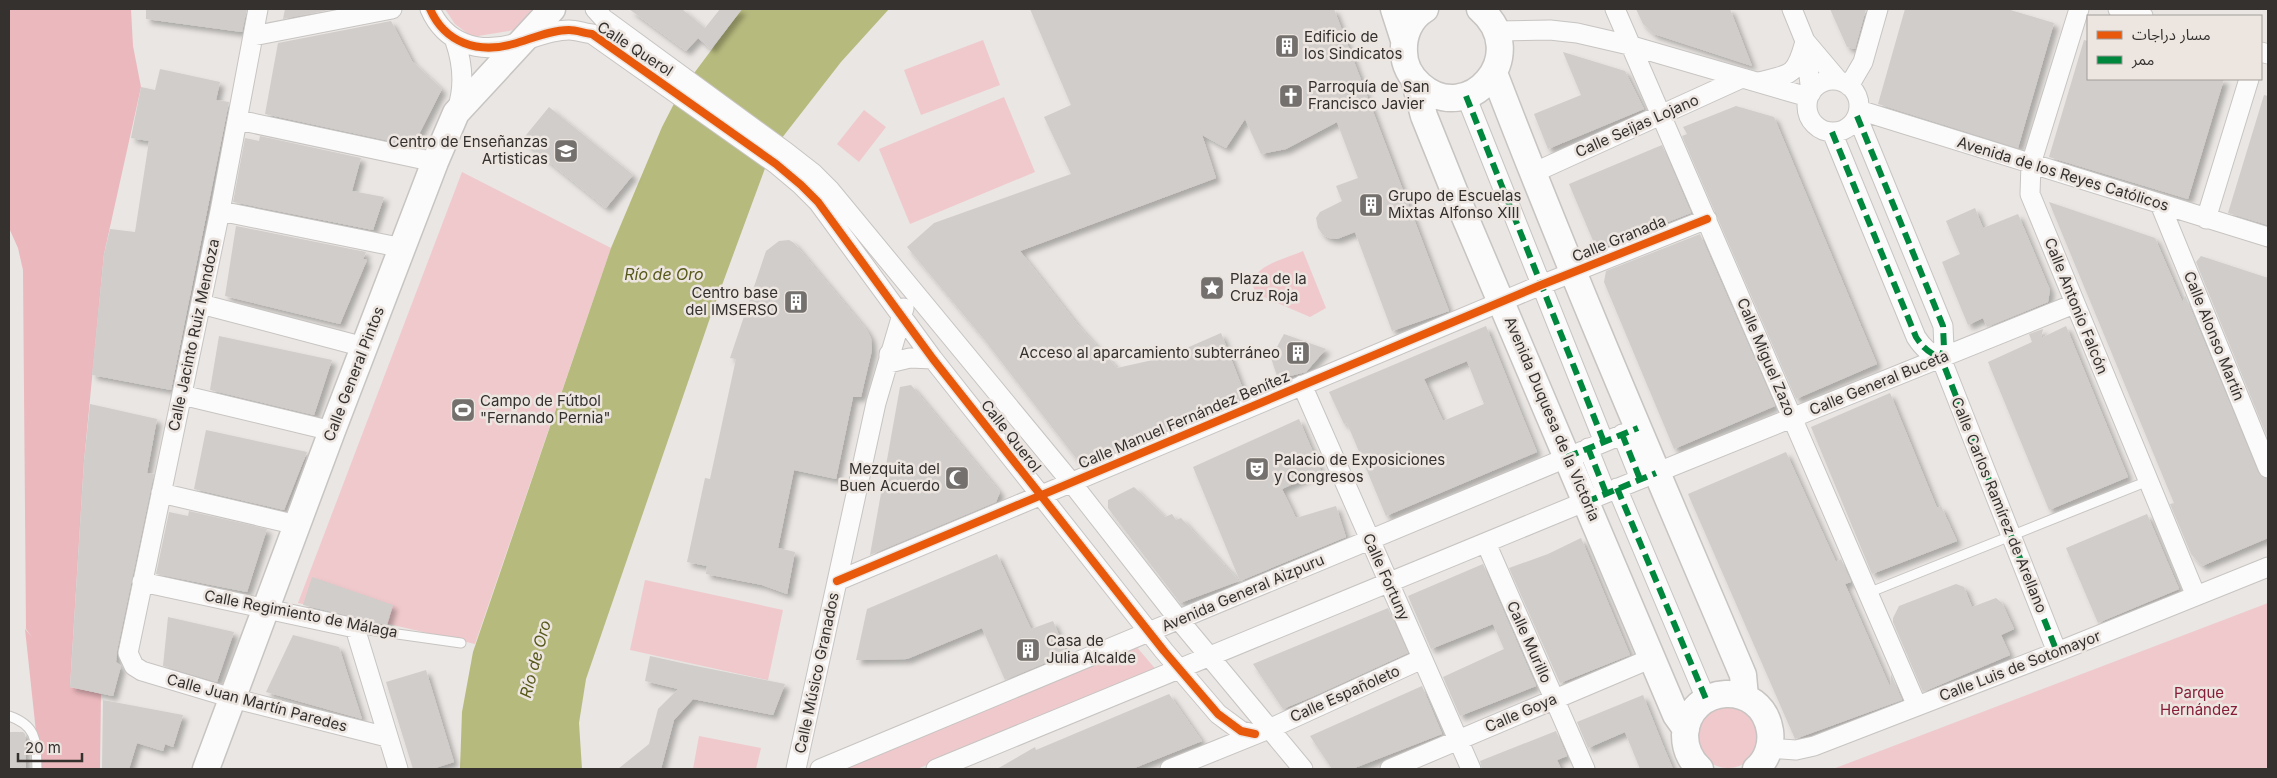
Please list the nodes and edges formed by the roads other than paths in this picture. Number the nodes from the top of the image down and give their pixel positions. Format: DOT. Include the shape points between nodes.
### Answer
graph roads {
  1 [pos="258,9"];
  2 [pos="392,9"];
  3 [pos="430,9"];
  4 [pos="552,9"];
  5 [pos="595,9"];
  6 [pos="1394,9"];
  7 [pos="1425,9"];
  8 [pos="1480,9"];
  9 [pos="1615,9"];
  10 [pos="1792,9"];
  11 [pos="1878,9"];
  12 [pos="2079,9"];
  13 [pos="2118,9"];
  14 [pos="2139,15"];
  15 [pos="1497,30"];
  16 [pos="253,36"];
  17 [pos="526,40"];
  18 [pos="1404,40"];
  19 [pos="455,41"];
  20 [pos="1805,41"];
  21 [pos="1629,45"];
  22 [pos="1494,73"];
  23 [pos="1414,79"];
  24 [pos="1750,80"];
  25 [pos="2249,80"];
  26 [pos="676,82"];
  27 [pos="1844,83"];
  28 [pos="1810,95"];
  29 [pos="1466,96"];
  30 [pos="456,113"];
  31 [pos="1858,113"];
  32 [pos="1661,115"];
  33 [pos="238,120"];
  34 [pos="1832,132"];
  35 [pos="781,158"];
  36 [pos="435,162"];
  37 [pos="2031,164"];
  38 [pos="1533,173"];
  39 [pos="2160,204"];
  40 [pos="220,211"];
  41 [pos="2206,218"];
  42 [pos="1707,219"];
  43 [pos="2268,237"];
  44 [pos="402,248"];
  45 [pos="1574,272"];
  46 [pos="910,285"];
  47 [pos="1541,285"];
  48 [pos="884,293"];
  49 [pos="1502,302"];
  50 [pos="201,304"];
  51 [pos="2074,304"];
  52 [pos="902,316"];
  53 [pos="364,347"];
  54 [pos="1940,358"];
  55 [pos="933,359"];
  56 [pos="889,363"];
  57 [pos="1302,385"];
  58 [pos="182,394"];
  59 [pos="1792,418"];
  60 [pos="332,431"];
  61 [pos="1630,431"];
  62 [pos="1586,449"];
  63 [pos="2268,468"];
  64 [pos="1648,476"];
  65 [pos="2148,480"];
  66 [pos="1071,482"];
  67 [pos="161,493"];
  68 [pos="1603,494"];
  69 [pos="1040,495"];
  70 [pos="297,524"];
  71 [pos="2011,536"];
  72 [pos="1370,540"];
  73 [pos="1486,543"];
  74 [pos="2268,567"];
  75 [pos="837,581"];
  76 [pos="142,582"];
  77 [pos="1388,583"];
  78 [pos="1867,594"];
  79 [pos="2196,596"];
  80 [pos="265,608"];
  81 [pos="1178,620"];
  82 [pos="355,628"];
  83 [pos="1149,632"];
  84 [pos="461,643"];
  85 [pos="2057,652"];
  86 [pos="1210,656"];
  87 [pos="1652,658"];
  88 [pos="1422,659"];
  89 [pos="131,661"];
  90 [pos="1179,669"];
  91 [pos="1745,697"];
  92 [pos="232,698"];
  93 [pos="1554,699"];
  94 [pos="1706,699"];
  95 [pos="1917,706"];
  96 [pos="9,716"];
  97 [pos="1686,729"];
  98 [pos="1262,732"];
  99 [pos="387,738"];
  100 [pos="1458,740"];
  101 [pos="1765,761"];
  102 [pos="37,769"];
  103 [pos="206,769"];
  104 [pos="398,769"];
  105 [pos="796,769"];
  106 [pos="820,769"];
  107 [pos="936,769"];
  108 [pos="1170,769"];
  109 [pos="1303,769"];
  110 [pos="1390,769"];
  111 [pos="1471,769"];
  112 [pos="1585,769"];
  113 [pos="1700,769"];
  1 -- 16 [label="street, Calle Jacinto Ruiz Mendoza"];
  2 -- 16 [label="street"];
  3 -- 19 [label="street"];
  4 -- 17 [label="main road, Calle General Pintos"];
  5 -- 26 [label="street, Calle Querol"];
  6 -- 18 [label="main road, Avenida Duquesa de la Victoria"];
  7 -- 18 [label="main road" via="1409,25"];
  8 -- 15 [label="main road" via="1490,17"];
  9 -- 21 [label="street, Calle Miguel Zazo"];
  10 -- 20 [label="street"];
  11 -- 27 [label="street" via="1863,62"];
  12 -- 37 [label="street, Calle Antonio Falcón"];
  13 -- 14 [label="street"];
  15 -- 21 [label="street" via="1577,33"];
  15 -- 22 [label="main road" via="1500,60"];
  16 -- 33 [label="street, Calle Jacinto Ruiz Mendoza"];
  17 -- 19 [label="street, Calle Querol" via="486,48"];
  17 -- 26 [label="street, Calle Querol" via="569,30 592,34"];
  17 -- 30 [label="main road, Calle General Pintos"];
  18 -- 23 [label="main road, Avenida Duquesa de la Victoria" via="1407,68"];
  19 -- 30 [label="street" via="463,84"];
  20 -- 24 [label="street" via="1798,65 1791,73"];
  20 -- 27 [label="street"];
  20 -- 28 [label="street"];
  21 -- 24 [label="street"];
  21 -- 32 [label="street, Calle Miguel Zazo"];
  22 -- 29 [label="main road" via="1477,91"];
  22 -- 38 [label="main road"];
  23 -- 29 [label="main road" via="1437,95"];
  23 -- 49 [label="main road, Avenida Duquesa de la Victoria" via="1431,133"];
  24 -- 28 [label="street"];
  24 -- 32 [label="street, Calle Seijas Lojano"];
  25 -- 41 [label="street"];
  26 -- 35 [label="street"];
  27 -- 28 [label="street" via="1822,82"];
  27 -- 31 [label="street" via="1857,96"];
  28 -- 34 [label="street" via="1807,111 1813,123"];
  29 -- 47 [label="street"];
  30 -- 36 [label="main road, Calle General Pintos"];
  31 -- 34 [label="street" via="1849,126"];
  31 -- 37 [label="street, Avenida de los Reyes Católicos"];
  31 -- 54 [label="street" via="1943,326"];
  32 -- 38 [label="street, Calle Seijas Lojano"];
  32 -- 42 [label="street, Calle Miguel Zazo"];
  33 -- 36 [label="street"];
  33 -- 40 [label="street, Calle Jacinto Ruiz Mendoza"];
  34 -- 54 [label="street" via="1916,337 1922,347"];
  35 -- 46 [label="street, Calle Querol" via="813,173"];
  35 -- 48 [label="street, Calle Querol" via="818,202"];
  36 -- 44 [label="main road, Calle General Pintos"];
  37 -- 39 [label="street, Avenida de los Reyes Católicos"];
  37 -- 51 [label="street, Calle Antonio Falcón" via="2030,194"];
  38 -- 45 [label="main road"];
  39 -- 41 [label="street, Avenida de los Reyes Católicos"];
  39 -- 63 [label="street, Calle Alonso Martín"];
  40 -- 44 [label="street"];
  40 -- 50 [label="street, Calle Jacinto Ruiz Mendoza"];
  41 -- 43 [label="street, Avenida de los Reyes Católicos"];
  42 -- 45 [label="street, Calle Granada"];
  42 -- 59 [label="street, Calle Miguel Zazo"];
  44 -- 53 [label="main road, Calle General Pintos"];
  45 -- 47 [label="street, Calle Granada"];
  45 -- 61 [label="main road"];
  46 -- 52 [label="street, Calle Músico Granados"];
  46 -- 66 [label="street, Calle Querol"];
  47 -- 49 [label="street, Calle Manuel Fernández Benítez"];
  47 -- 62 [label="street"];
  48 -- 52 [label="street, Calle Querol"];
  48 -- 56 [label="street"];
  49 -- 57 [label="street, Calle Manuel Fernández Benítez"];
  49 -- 62 [label="main road, Avenida Duquesa de la Victoria"];
  50 -- 53 [label="street"];
  50 -- 58 [label="street, Calle Jacinto Ruiz Mendoza"];
  51 -- 54 [label="street, Calle General Buceta"];
  51 -- 65 [label="street, Calle Antonio Falcón"];
  52 -- 55 [label="street, Calle Querol"];
  52 -- 56 [label="street, Calle Músico Granados"];
  53 -- 60 [label="main road, Calle General Pintos"];
  54 -- 59 [label="street, Calle General Buceta"];
  54 -- 71 [label="street, Calle Carlos Ramírez de Arellano"];
  55 -- 56 [label="street" via="910,358"];
  55 -- 69 [label="street, Calle Querol"];
  56 -- 75 [label="street, Calle Músico Granados" via="876,403"];
  57 -- 66 [label="street, Calle Manuel Fernández Benítez"];
  57 -- 72 [label="street, Calle Fortuny"];
  58 -- 60 [label="street"];
  58 -- 67 [label="street, Calle Jacinto Ruiz Mendoza"];
  59 -- 64 [label="street, Calle General Buceta"];
  59 -- 78 [label="street, Calle Miguel Zazo"];
  60 -- 70 [label="main road, Calle General Pintos"];
  61 -- 62 [label="street, Avenida General Aizpuru"];
  61 -- 64 [label="main road"];
  62 -- 68 [label="main road, Avenida Duquesa de la Victoria"];
  62 -- 72 [label="street, Avenida General Aizpuru"];
  64 -- 68 [label="street"];
  64 -- 91 [label="main road" via="1743,675"];
  65 -- 71 [label="lane"];
  65 -- 79 [label="street, Calle Antonio Falcón"];
  66 -- 69 [label="street, Calle Manuel Fernández Benítez"];
  66 -- 81 [label="street, Calle Querol"];
  67 -- 70 [label="street"];
  67 -- 76 [label="street, Calle Jacinto Ruiz Mendoza"];
  68 -- 73 [label="street"];
  68 -- 87 [label="main road, Avenida Duquesa de la Victoria"];
  68 -- 94 [label="street"];
  69 -- 75 [label="street, Calle Manuel Fernández Benítez"];
  69 -- 83 [label="street, Calle Querol"];
  70 -- 80 [label="main road, Calle General Pintos"];
  71 -- 78 [label="lane"];
  71 -- 85 [label="street, Calle Carlos Ramírez de Arellano"];
  72 -- 77 [label="street, Calle Fortuny"];
  72 -- 81 [label="street, Avenida General Aizpuru"];
  73 -- 77 [label="street"];
  73 -- 93 [label="street, Calle Murillo"];
  74 -- 79 [label="street, Calle Luis de Sotomayor"];
  75 -- 105 [label="street, Calle Músico Granados"];
  76 -- 80 [label="street, Calle Regimiento de Málaga"];
  76 -- 89 [label="street, Calle Jacinto Ruiz Mendoza" via="128,643"];
  77 -- 86 [label="street"];
  77 -- 88 [label="street, Calle Fortuny"];
  78 -- 95 [label="street, Calle Miguel Zazo"];
  79 -- 85 [label="street, Calle Luis de Sotomayor"];
  80 -- 82 [label="street, Calle Regimiento de Málaga"];
  80 -- 92 [label="main road, Calle General Pintos"];
  81 -- 83 [label="street, Avenida General Aizpuru"];
  81 -- 86 [label="street, Calle Querol"];
  82 -- 84 [label="lane, Calle Regimiento de Málaga"];
  82 -- 99 [label="street"];
  83 -- 90 [label="street, Calle Querol"];
  83 -- 106 [label="street, Avenida General Aizpuru"];
  85 -- 95 [label="street, Calle Luis de Sotomayor"];
  86 -- 90 [label="street"];
  86 -- 98 [label="street, Calle Querol"];
  87 -- 93 [label="street, Calle Goya"];
  87 -- 97 [label="main road, Avenida Duquesa de la Victoria" via="1676,715"];
  88 -- 98 [label="street, Calle Españoleto"];
  88 -- 100 [label="street, Calle Fortuny"];
  89 -- 92 [label="street, Calle Juan Martín Paredes" via="142,671"];
  90 -- 98 [label="street, Calle Querol" via="1218,714 1240,731"];
  90 -- 107 [label="street"];
  91 -- 94 [label="main road" via="1718,694"];
  91 -- 101 [label="main road" via="1764,713 1769,724 1771,736"];
  92 -- 99 [label="street, Calle Juan Martín Paredes"];
  92 -- 103 [label="main road, Calle General Pintos"];
  93 -- 100 [label="street, Calle Goya"];
  93 -- 112 [label="street, Calle Murillo"];
  94 -- 97 [label="main road" via="1690,717"];
  95 -- 101 [label="street, Calle Luis de Sotomayor" via="1814,746"];
  96 -- 102 [label="lane" via="20,720 33,732"];
  97 -- 113 [label="main road" via="1688,753"];
  98 -- 108 [label="street, Calle Españoleto"];
  98 -- 109 [label="street, Calle Querol"];
  99 -- 104 [label="street"];
  100 -- 110 [label="street, Calle Goya"];
  100 -- 111 [label="street, Calle Fortuny"];
}
